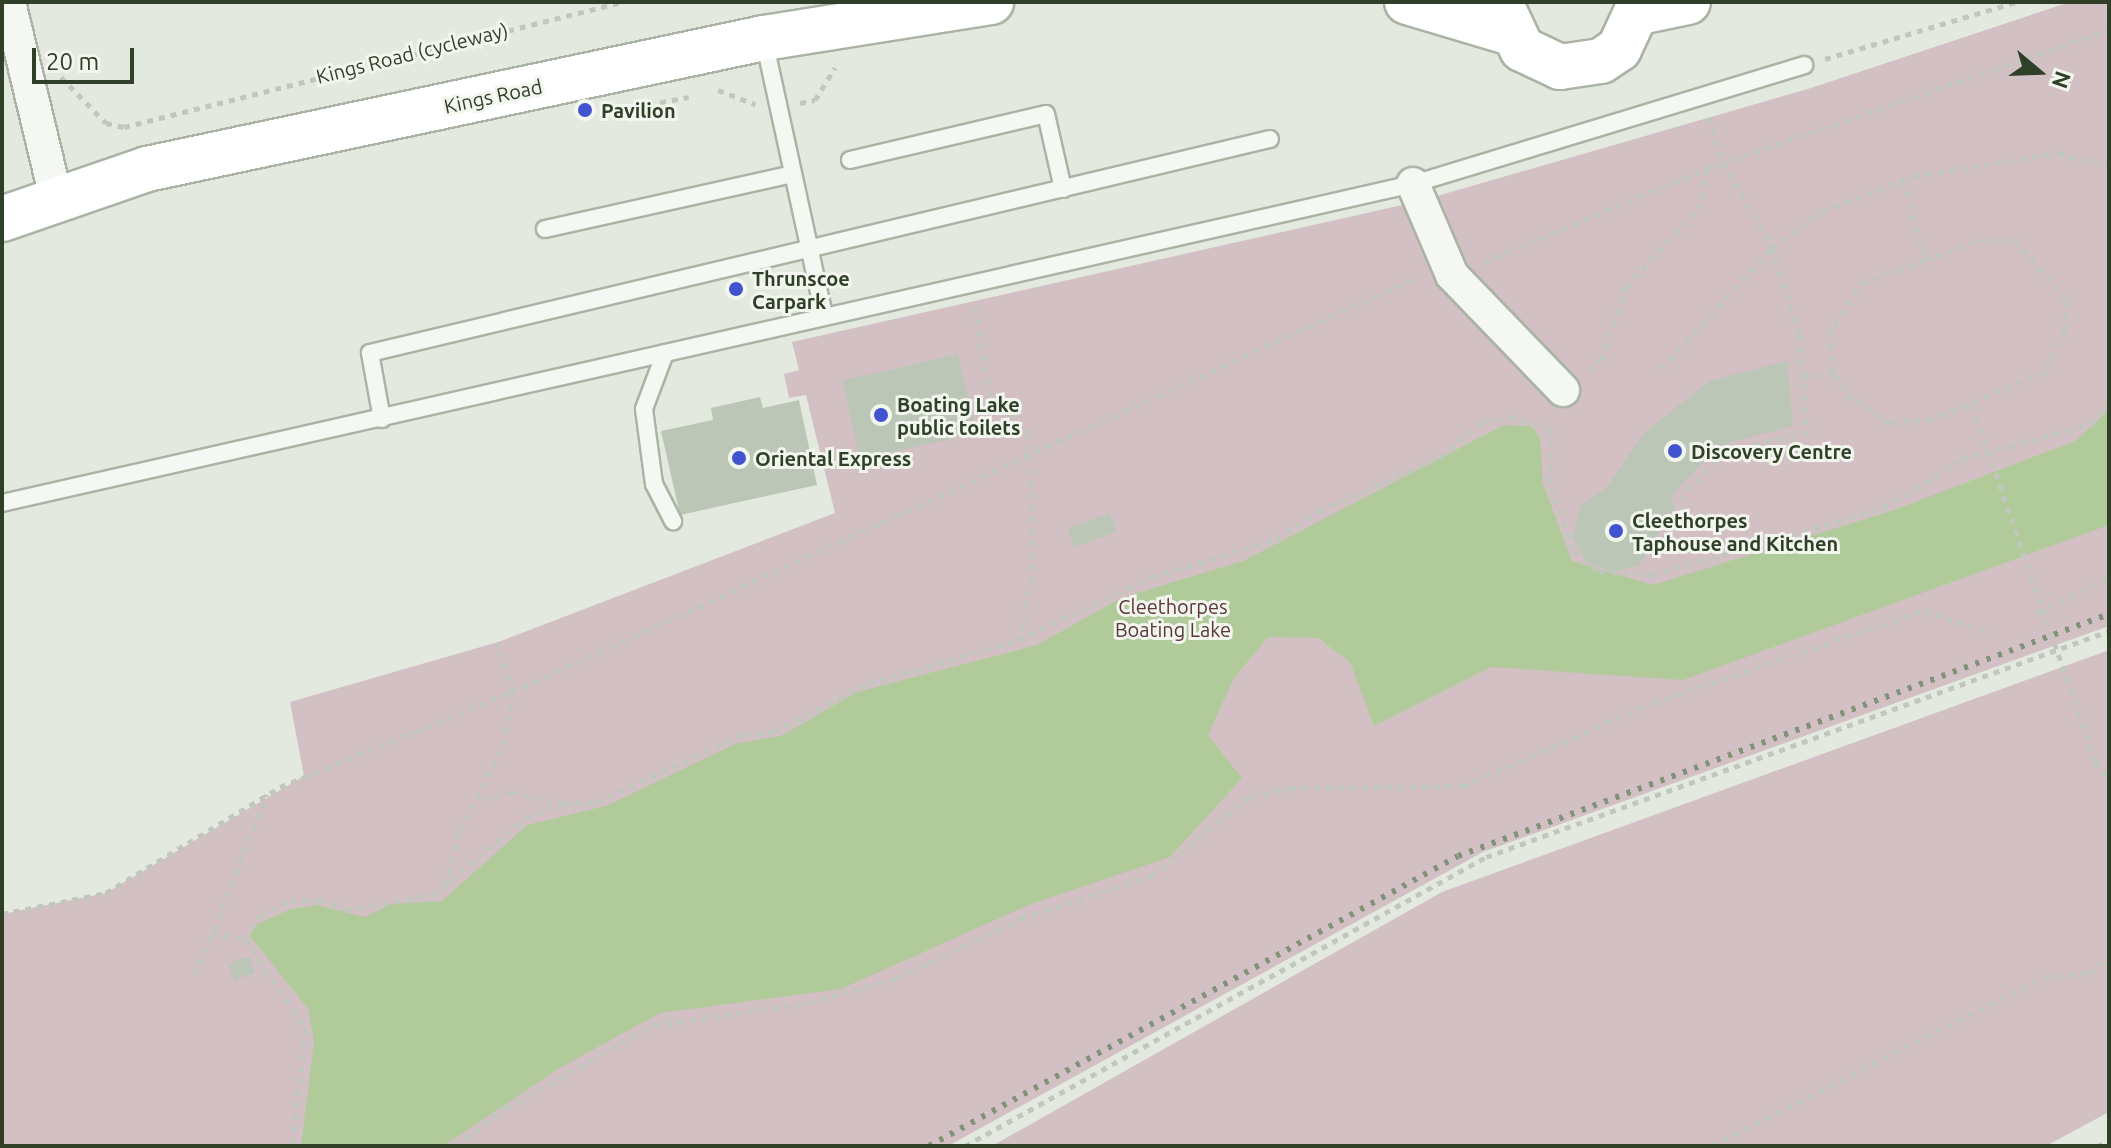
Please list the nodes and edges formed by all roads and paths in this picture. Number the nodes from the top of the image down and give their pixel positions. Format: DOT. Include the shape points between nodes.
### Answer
graph roads {
  1 [pos="9,2"];
  2 [pos="622,2"];
  3 [pos="991,2"];
  4 [pos="1407,2"];
  5 [pos="1688,2"];
  6 [pos="2016,2"];
  7 [pos="1640,7"];
  8 [pos="1504,17"];
  9 [pos="2109,30"];
  10 [pos="764,38"];
  11 [pos="1804,65"];
  12 [pos="26,78"];
  13 [pos="1702,96"];
  14 [pos="1270,139"];
  15 [pos="850,160"];
  16 [pos="1723,162"];
  17 [pos="2109,166"];
  18 [pos="1708,168"];
  19 [pos="793,174"];
  20 [pos="1903,180"];
  21 [pos="1413,184"];
  22 [pos="1063,189"];
  23 [pos="56,198"];
  24 [pos="2,219"];
  25 [pos="545,229"];
  26 [pos="1772,248"];
  27 [pos="810,249"];
  28 [pos="1925,260"];
  29 [pos="1452,275"];
  30 [pos="971,283"];
  31 [pos="824,315"];
  32 [pos="665,353"];
  33 [pos="1601,360"];
  34 [pos="1661,369"];
  35 [pos="1833,373"];
  36 [pos="1803,377"];
  37 [pos="1563,390"];
  38 [pos="2109,399"];
  39 [pos="1972,405"];
  40 [pos="382,419"];
  41 [pos="1986,450"];
  42 [pos="1031,458"];
  43 [pos="1680,497"];
  44 [pos="2,503"];
  45 [pos="673,521"];
  46 [pos="2109,577"];
  47 [pos="2041,611"];
  48 [pos="2109,631"];
  49 [pos="1988,632"];
  50 [pos="1019,640"];
  51 [pos="498,642"];
  52 [pos="2061,651"];
  53 [pos="512,692"];
  54 [pos="2109,780"];
  55 [pos="268,793"];
  56 [pos="481,800"];
  57 [pos="563,803"];
  58 [pos="447,887"];
  59 [pos="2,914"];
  60 [pos="212,933"];
  61 [pos="245,939"];
  62 [pos="2109,958"];
  63 [pos="196,975"];
  64 [pos="2109,1141"];
  65 [pos="292,1146"];
  66 [pos="455,1146"];
  67 [pos="965,1146"];
  68 [pos="1712,1146"];
  69 [pos="2097,1146"];
  1 -- 12 [label="street"];
  2 -- 12 [label="path, Kings Road (cycleway)" via="124,127 106,123 69,79"];
  3 -- 10 [label="street, Kings Road"];
  4 -- 8 [label="street"];
  5 -- 7 [label="street"];
  6 -- 11 [label="path"];
  7 -- 8 [label="street" via="1619,49 1581,67 1540,60"];
  9 -- 16 [label="path"];
  10 -- 19 [label="lane"];
  10 -- 23 [label="street, Kings Road" via="147,169"];
  11 -- 13 [label="lane"];
  12 -- 23 [label="street"];
  13 -- 16 [label="path"];
  13 -- 21 [label="lane"];
  14 -- 22 [label="lane"];
  15 -- 22 [label="lane" via="1046,114"];
  16 -- 18 [label="path"];
  16 -- 26 [label="path"];
  17 -- 20 [label="path" via="2059,153"];
  18 -- 29 [label="path"];
  18 -- 33 [label="path" via="1698,209 1626,287"];
  19 -- 25 [label="lane"];
  19 -- 27 [label="lane"];
  20 -- 26 [label="path" via="1822,211"];
  20 -- 28 [label="path"];
  21 -- 29 [label="street"];
  21 -- 30 [label="lane"];
  22 -- 27 [label="lane"];
  23 -- 24 [label="street, Kings Road"];
  26 -- 34 [label="path"];
  26 -- 36 [label="path" via="1799,335"];
  27 -- 31 [label="lane"];
  27 -- 40 [label="lane" via="370,353"];
  28 -- 35 [label="path" via="1862,283 1845,299 1828,335"];
  28 -- 39 [label="path" via="1980,240 2015,240 2068,301 2065,331 2045,372"];
  29 -- 37 [label="street"];
  29 -- 42 [label="path" via="1399,283"];
  30 -- 31 [label="lane"];
  30 -- 42 [label="path" via="990,398 1029,432"];
  31 -- 32 [label="lane"];
  32 -- 40 [label="lane"];
  32 -- 45 [label="lane" via="644,409 654,484"];
  35 -- 36 [label="path"];
  35 -- 39 [label="path" via="1852,399 1890,423"];
  36 -- 43 [label="path" via="1807,432 1725,452"];
  38 -- 41 [label="path" via="2092,424 2070,434"];
  39 -- 41 [label="path"];
  40 -- 44 [label="lane"];
  41 -- 47 [label="path"];
  41 -- 50 [label="path" via="1883,508 1813,524 1766,548 1652,575 1614,575 1574,551 1551,487 1550,429 1510,417 1483,421 1440,457 1319,511 1276,539 1152,577"];
  42 -- 50 [label="path" via="1032,578"];
  42 -- 53 [label="path" via="746,579"];
  46 -- 47 [label="path"];
  47 -- 52 [label="path"];
  48 -- 52 [label="path"];
  49 -- 66 [label="path" via="1923,611 1653,703 1463,786 1290,788 1251,796 1151,876 1021,918 898,978 809,1003 654,1025 506,1108"];
  50 -- 57 [label="path" via="869,683 775,732 744,734 596,802"];
  51 -- 53 [label="path"];
  52 -- 54 [label="path" via="2095,761"];
  52 -- 67 [label="path" via="1486,857"];
  53 -- 55 [label="path"];
  53 -- 56 [label="path" via="504,745"];
  55 -- 59 [label="path" via="106,893"];
  55 -- 60 [label="path"];
  56 -- 57 [label="path" via="512,792"];
  56 -- 58 [label="path" via="460,830"];
  57 -- 58 [label="path" via="525,819"];
  58 -- 61 [label="path" via="347,910 320,900 290,901 260,916"];
  60 -- 61 [label="path"];
  60 -- 63 [label="path"];
  61 -- 65 [label="path" via="306,1030"];
  62 -- 68 [label="path" via="2089,973 2044,977"];
  64 -- 69 [label="path"];
}
